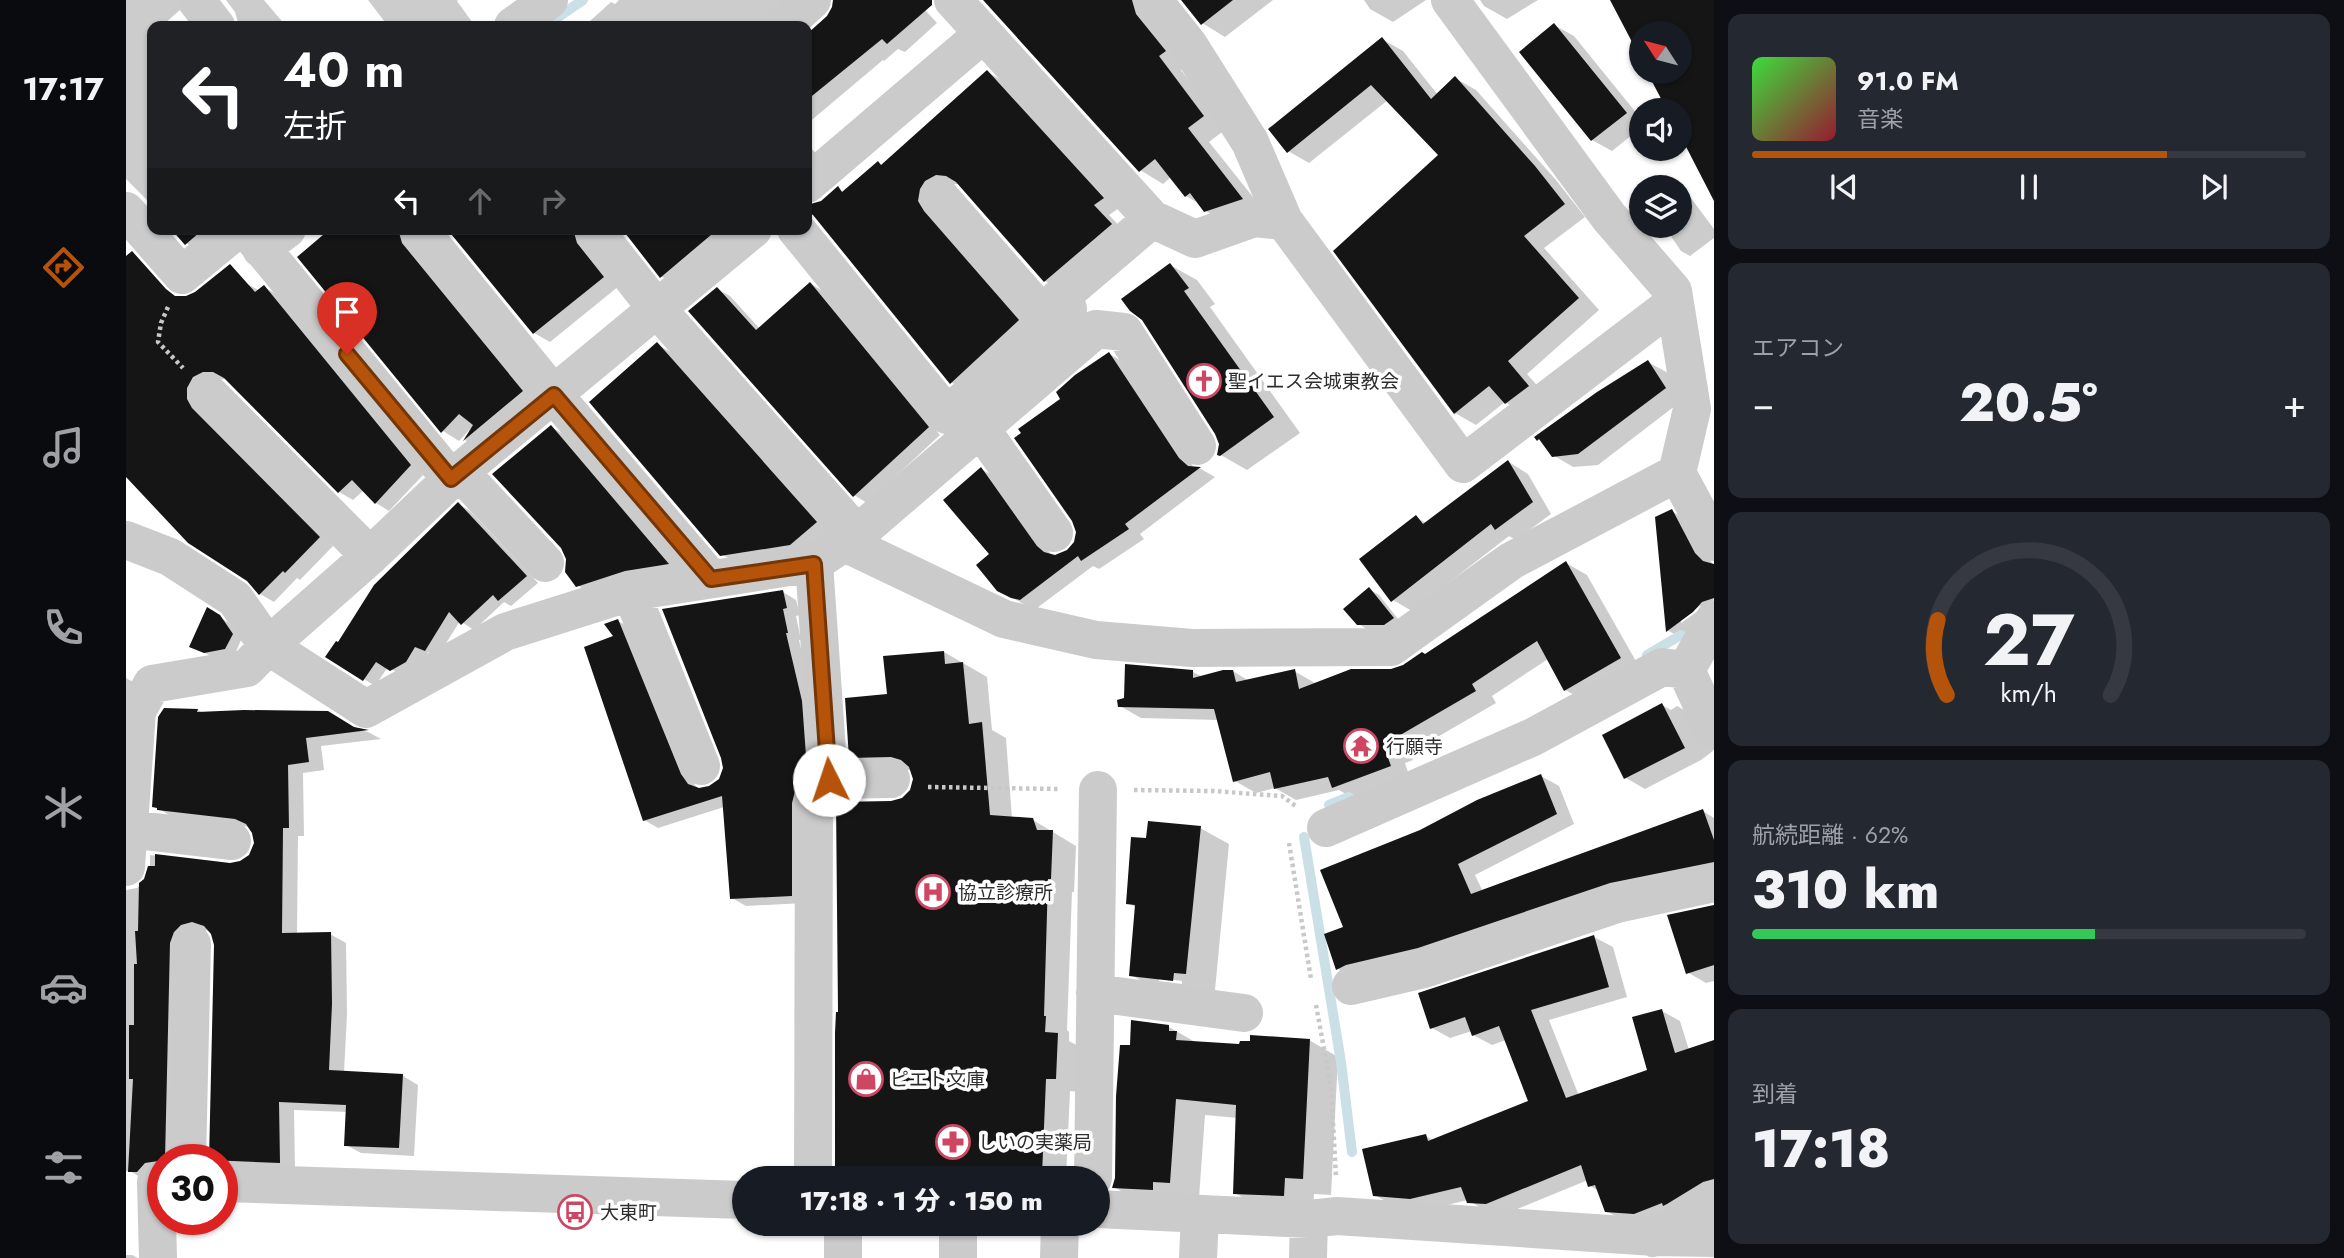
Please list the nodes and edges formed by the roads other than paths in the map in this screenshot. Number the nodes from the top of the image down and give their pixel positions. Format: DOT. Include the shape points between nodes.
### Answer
graph roads {
  1 [pos="196,0"];
  2 [pos="549,0"];
  3 [pos="812,0"];
  4 [pos="953,0"];
  5 [pos="1153,0"];
  6 [pos="1450,0"];
  7 [pos="212,21"];
  8 [pos="520,21"];
  9 [pos="789,21"];
  10 [pos="983,34"];
  11 [pos="812,180"];
  12 [pos="940,197"];
  13 [pos="126,211"];
  14 [pos="1152,219"];
  15 [pos="1284,221"];
  16 [pos="147,235"];
  17 [pos="147,235"];
  18 [pos="256,235"];
  19 [pos="259,235"];
  20 [pos="424,235"];
  21 [pos="599,235"];
  22 [pos="746,235"];
  23 [pos="801,235"];
  24 [pos="1674,303"];
  25 [pos="657,309"];
  26 [pos="1046,343"];
  27 [pos="208,393"];
  28 [pos="554,395"];
  29 [pos="981,429"];
  30 [pos="1197,446"];
  31 [pos="1677,472"];
  32 [pos="456,475"];
  33 [pos="1054,533"];
  34 [pos="851,539"];
  35 [pos="126,540"];
  36 [pos="1714,542"];
  37 [pos="370,556"];
  38 [pos="545,563"];
  39 [pos="814,564"];
  40 [pos="711,579"];
  41 [pos="631,592"];
  42 [pos="1714,620"];
  43 [pos="268,646"];
  44 [pos="1686,670"];
  45 [pos="1714,731"];
  46 [pos="701,766"];
  47 [pos="891,779"];
  48 [pos="1098,790"];
  49 [pos="814,803"];
  50 [pos="1326,828"];
  51 [pos="127,829"];
  52 [pos="232,841"];
  53 [pos="126,867"];
  54 [pos="1714,883"];
  55 [pos="192,944"];
  56 [pos="1351,986"];
  57 [pos="1095,993"];
  58 [pos="1244,1013"];
  59 [pos="187,1144"];
  60 [pos="813,1166"];
  61 [pos="1093,1166"];
  62 [pos="238,1184"];
  63 [pos="732,1200"];
  64 [pos="1714,1201"];
  65 [pos="1110,1210"];
  66 [pos="1200,1214"];
  67 [pos="1323,1217"];
  68 [pos="155,1235"];
  69 [pos="843,1236"];
  70 [pos="958,1236"];
  71 [pos="1059,1236"];
  72 [pos="1714,1238"];
  73 [pos="1643,1247"];
  74 [pos="158,1258"];
  75 [pos="844,1258"];
  76 [pos="958,1258"];
  77 [pos="1059,1258"];
  78 [pos="1198,1258"];
  79 [pos="1308,1258"];
  1 -- 7 [label="street"];
  2 -- 8 [label="street"];
  3 -- 9 [label="street"];
  4 -- 10 [label="street"];
  5 -- 15 [label="street" via="1188,44 1250,142"];
  6 -- 24 [label="street" via="1609,217 1672,290"];
  10 -- 11 [label="street"];
  10 -- 14 [label="street"];
  12 -- 26 [label="street"];
  13 -- 16 [label="street"];
  14 -- 15 [label="street" via="1195,239 1254,218"];
  14 -- 26 [label="street" via="1058,299 1069,309"];
  15 -- 24 [label="street" via="1463,464"];
  17 -- 18 [label="street" via="182,275"];
  19 -- 32 [label="street"];
  20 -- 28 [label="street"];
  21 -- 25 [label="street"];
  22 -- 25 [label="street"];
  23 -- 26 [label="street" via="947,415"];
  24 -- 31 [label="street" via="1692,409"];
  25 -- 28 [label="street"];
  25 -- 34 [label="street"];
  26 -- 29 [label="street"];
  26 -- 30 [label="street" via="1096,329 1124,332"];
  27 -- 37 [label="street"];
  28 -- 32 [label="street"];
  28 -- 40 [label="street"];
  29 -- 33 [label="street"];
  29 -- 34 [label="street"];
  31 -- 34 [label="street" via="1511,561 1391,647 1192,648 1096,640 1004,619"];
  31 -- 36 [label="street"];
  32 -- 37 [label="street"];
  32 -- 38 [label="street"];
  34 -- 39 [label="street"];
  35 -- 43 [label="street" via="170,557 235,598"];
  37 -- 43 [label="street"];
  39 -- 40 [label="street"];
  39 -- 47 [label="street" via="829,780"];
  40 -- 41 [label="street"];
  41 -- 43 [label="street" via="505,632 366,709"];
  41 -- 46 [label="street"];
  42 -- 44 [label="street"];
  43 -- 51 [label="street" via="247,668 152,684 137,711"];
  44 -- 45 [label="street"];
  44 -- 50 [label="street" via="1662,667 1533,737"];
  48 -- 57 [label="street"];
  49 -- 60 [label="street"];
  51 -- 52 [label="street"];
  51 -- 53 [label="street"];
  54 -- 56 [label="street" via="1617,904 1424,969"];
  55 -- 59 [label="street"];
  57 -- 58 [label="street"];
  57 -- 61 [label="street"];
  62 -- 63 [label="street"];
  64 -- 73 [label="street"];
  65 -- 66 [label="street"];
  66 -- 67 [label="street"];
  66 -- 78 [label="street"];
  67 -- 73 [label="street"];
  67 -- 79 [label="street"];
  68 -- 74 [label="street"];
  69 -- 75 [label="street"];
  70 -- 76 [label="street"];
  71 -- 77 [label="street"];
  72 -- 73 [label="street"];
}
